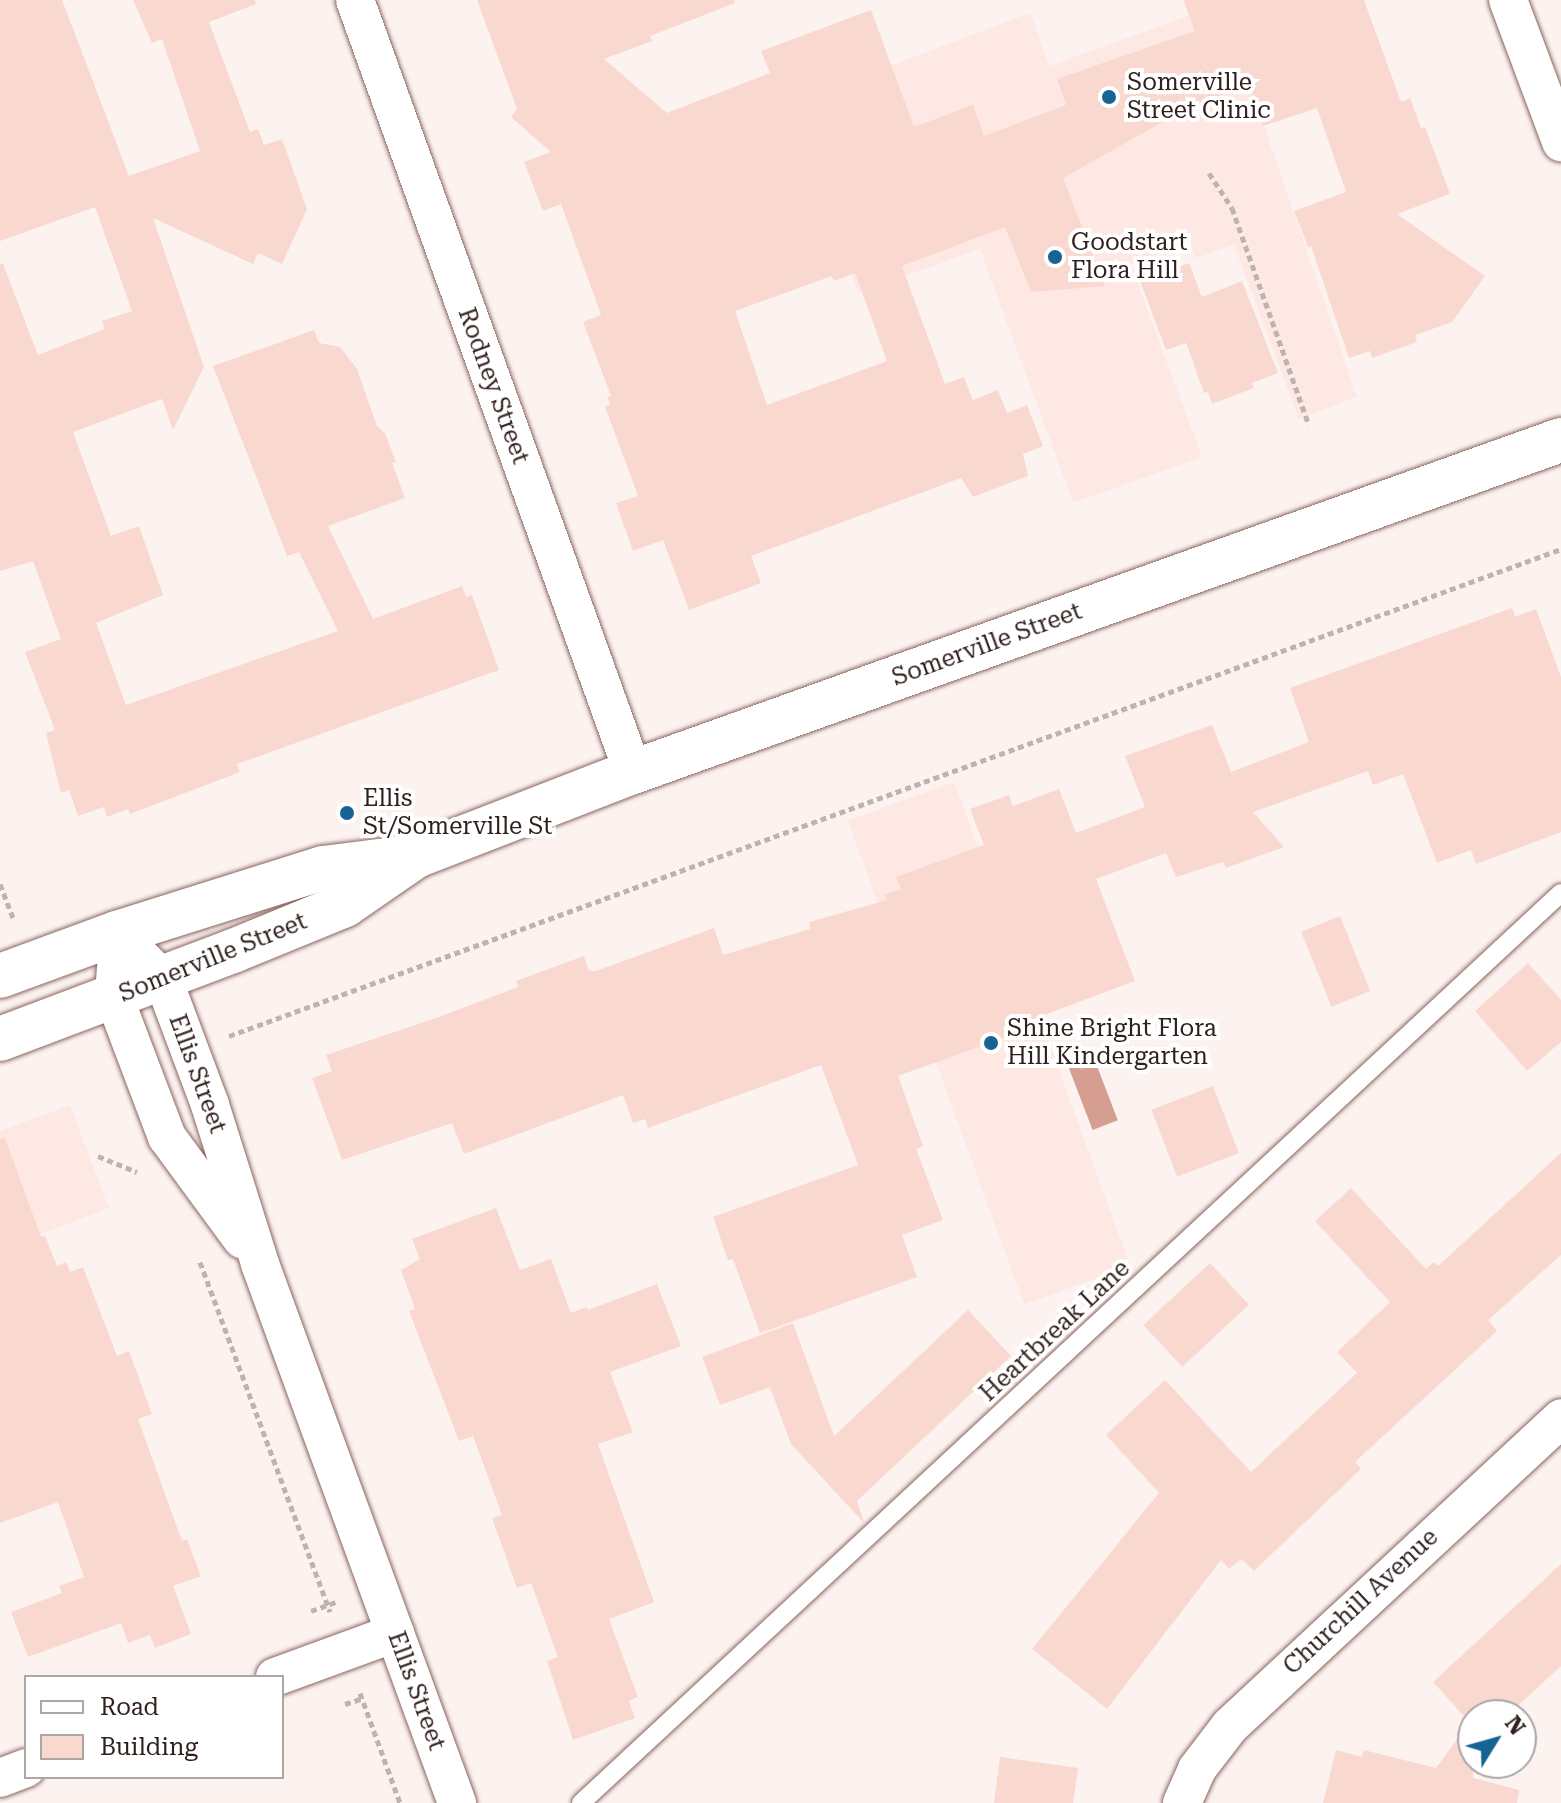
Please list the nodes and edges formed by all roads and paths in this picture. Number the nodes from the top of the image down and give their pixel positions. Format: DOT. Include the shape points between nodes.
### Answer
graph roads {
  1 [pos="355,0"];
  2 [pos="1508,0"];
  3 [pos="1561,142"];
  4 [pos="1209,173"];
  5 [pos="1309,425"];
  6 [pos="1561,440"];
  7 [pos="1561,549"];
  8 [pos="633,772"];
  9 [pos="416,856"];
  10 [pos="0,884"];
  11 [pos="1561,893"];
  12 [pos="15,925"];
  13 [pos="117,933"];
  14 [pos="0,976"];
  15 [pos="163,979"];
  16 [pos="114,997"];
  17 [pos="229,1036"];
  18 [pos="0,1039"];
  19 [pos="98,1156"];
  20 [pos="150,1177"];
  21 [pos="200,1261"];
  22 [pos="260,1264"];
  23 [pos="1561,1418"];
  24 [pos="395,1633"];
  25 [pos="344,1651"];
  26 [pos="280,1675"];
  27 [pos="24,1769"];
  28 [pos="0,1778"];
  29 [pos="400,1803"];
  30 [pos="457,1803"];
  31 [pos="581,1803"];
  32 [pos="1182,1803"];
  1 -- 8 [label="street, Rodney Street"];
  2 -- 3 [label="street"];
  4 -- 5 [label="path" via="1232,208"];
  6 -- 8 [label="street, Somerville Street"];
  7 -- 17 [label="path"];
  8 -- 9 [label="street, Somerville Street"];
  9 -- 13 [label="street, Somerville Street" via="323,868"];
  9 -- 15 [label="street, Somerville Street" via="345,905"];
  10 -- 12 [label="path"];
  11 -- 31 [label="lane, Heartbreak Lane"];
  13 -- 14 [label="street, Somerville Street"];
  13 -- 15 [label="street, Ellis Street"];
  13 -- 16 [label="street, Ellis Street"];
  15 -- 16 [label="street, Somerville Street"];
  15 -- 22 [label="street, Ellis Street"];
  16 -- 18 [label="street, Somerville Street"];
  16 -- 22 [label="street, Ellis Street" via="167,1137"];
  19 -- 20 [label="path"];
  21 -- 25 [label="path"];
  22 -- 24 [label="street, Ellis Street"];
  23 -- 32 [label="street, Churchill Avenue" via="1230,1726 1197,1769"];
  24 -- 25 [label="street"];
  24 -- 30 [label="street, Ellis Street"];
  25 -- 26 [label="street"];
  25 -- 29 [label="path"];
  27 -- 28 [label="street"];
}
